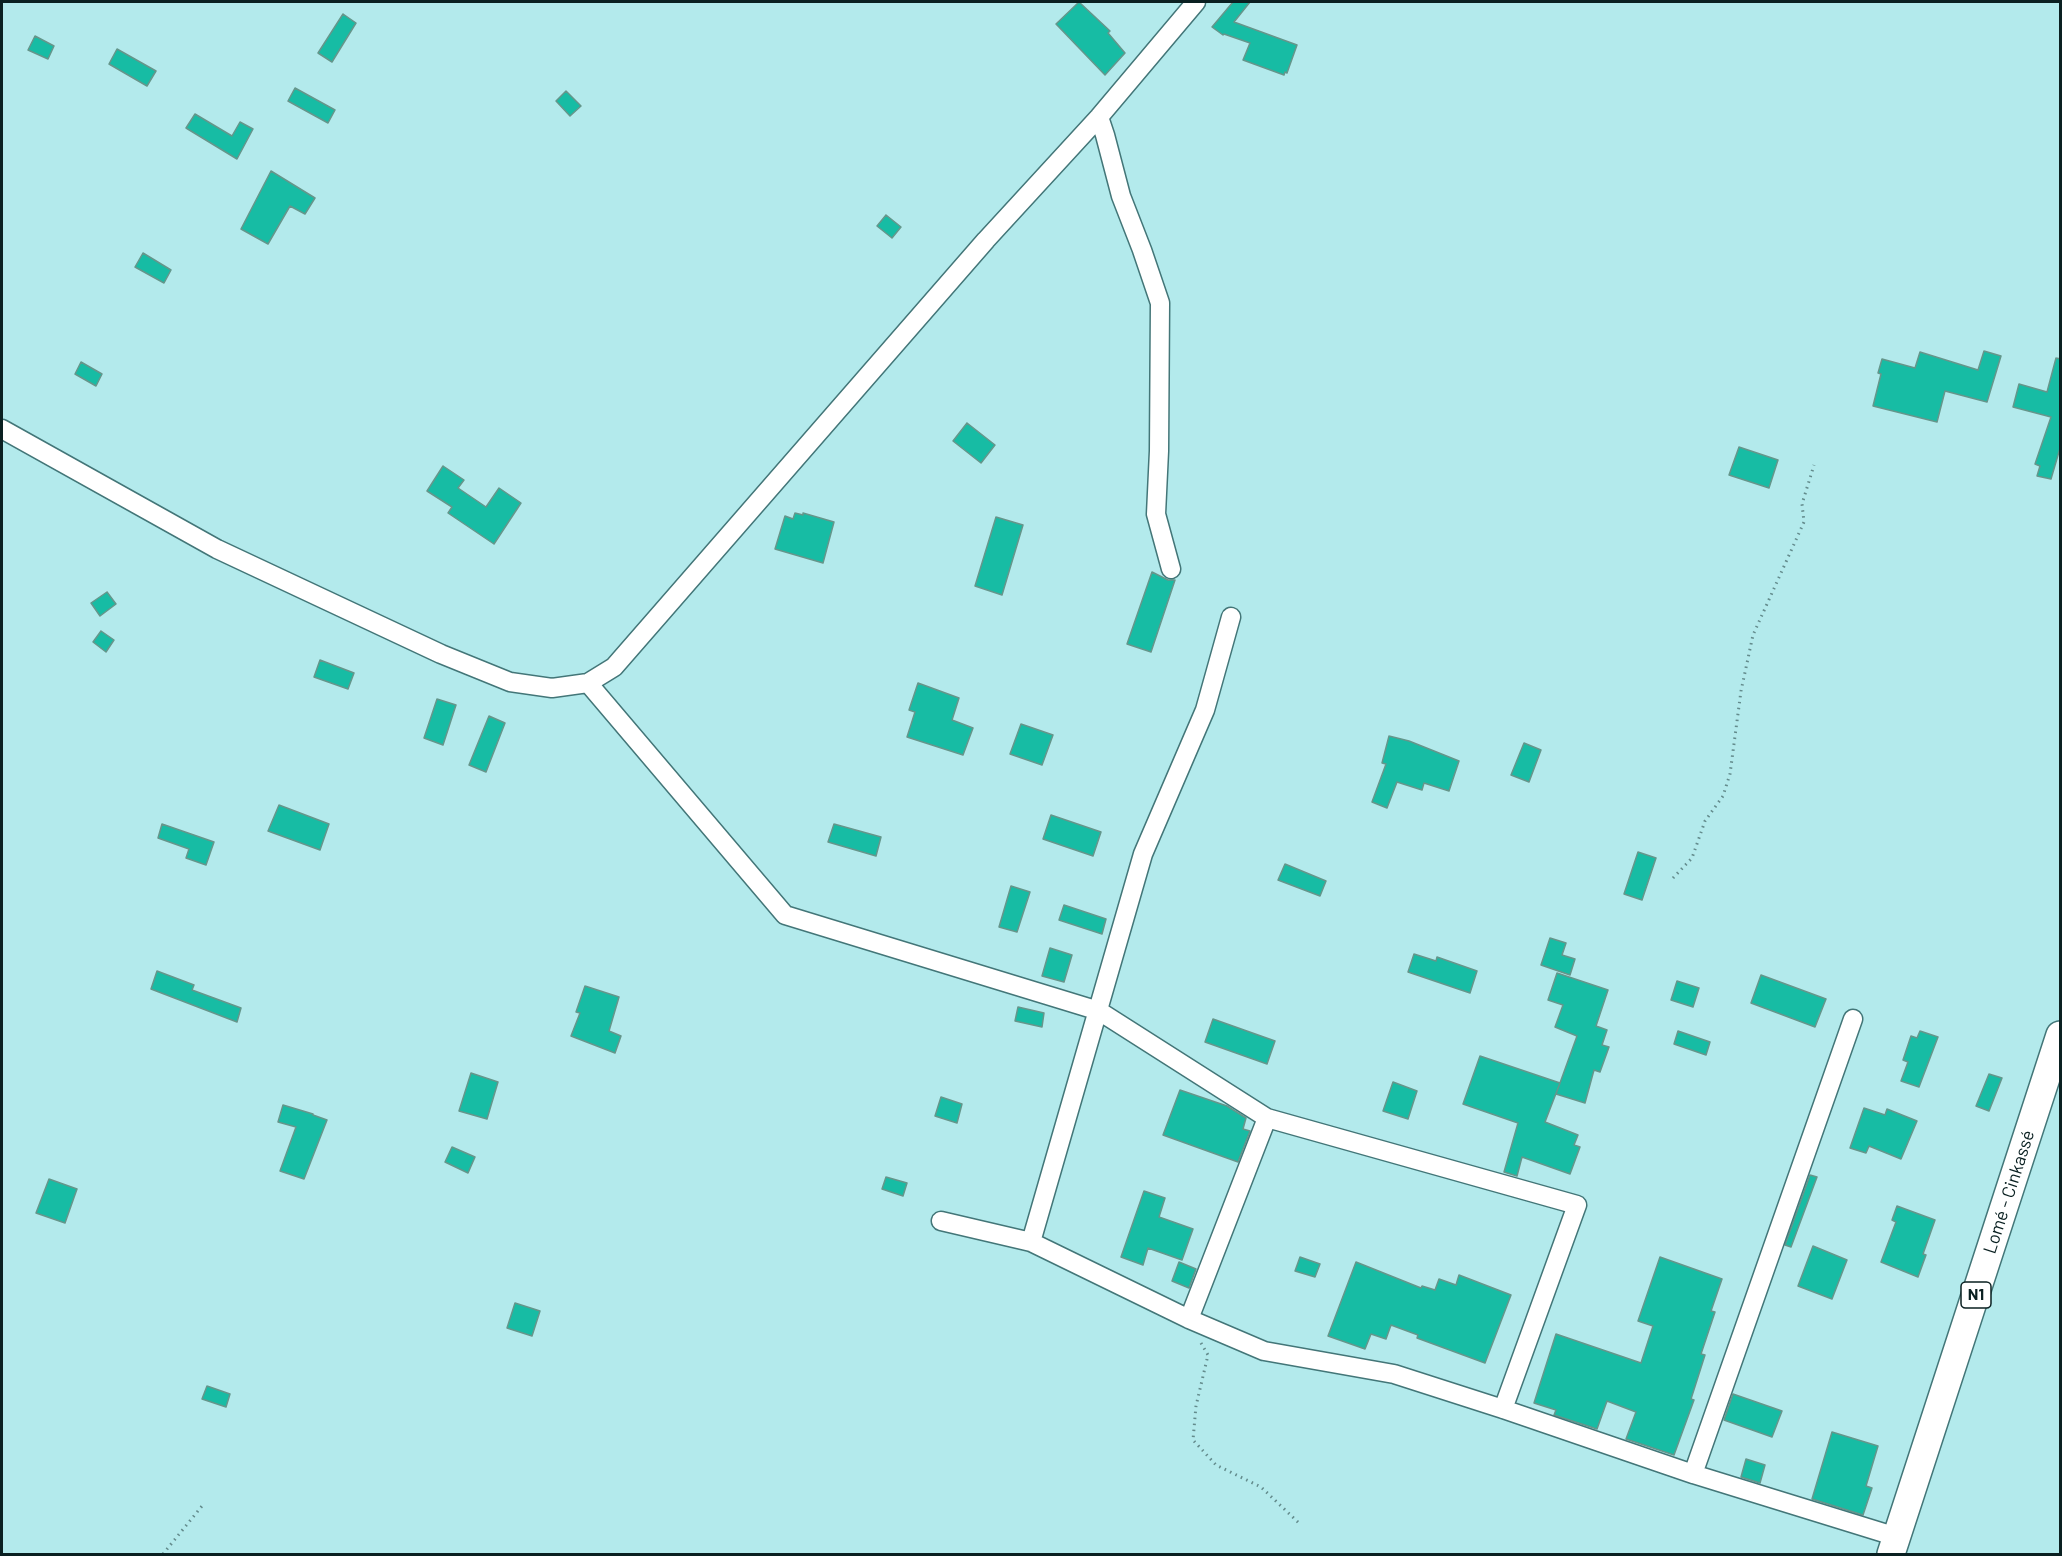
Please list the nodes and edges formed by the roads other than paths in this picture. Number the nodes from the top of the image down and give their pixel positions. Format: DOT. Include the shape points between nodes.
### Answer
graph roads {
  1 [pos="1197,2"];
  2 [pos="1099,117"];
  3 [pos="2,429"];
  4 [pos="1171,569"];
  5 [pos="1231,617"];
  6 [pos="588,683"];
  7 [pos="1099,1011"];
  8 [pos="1853,1018"];
  9 [pos="2061,1035"];
  10 [pos="1267,1118"];
  11 [pos="941,1221"];
  12 [pos="1031,1242"];
  13 [pos="1189,1319"];
  14 [pos="1503,1409"];
  15 [pos="1693,1474"];
  16 [pos="1894,1546"];
  1 -- 2 [label="street"];
  2 -- 4 [label="street" via="1121,196 1160,303 1156,514"];
  2 -- 6 [label="street" via="978,249 614,668"];
  3 -- 6 [label="street" via="217,549 441,654 510,682 552,688"];
  5 -- 7 [label="street" via="1205,710 1143,854"];
  6 -- 7 [label="street" via="785,915"];
  7 -- 10 [label="street"];
  7 -- 12 [label="street"];
  8 -- 15 [label="street"];
  9 -- 16 [label="highway, Lomé - Cinkassé / N1"];
  10 -- 13 [label="street"];
  10 -- 14 [label="street" via="1577,1205"];
  11 -- 12 [label="street"];
  12 -- 13 [label="street"];
  13 -- 14 [label="street" via="1264,1351 1394,1374"];
  14 -- 15 [label="street"];
  15 -- 16 [label="street"];
}
